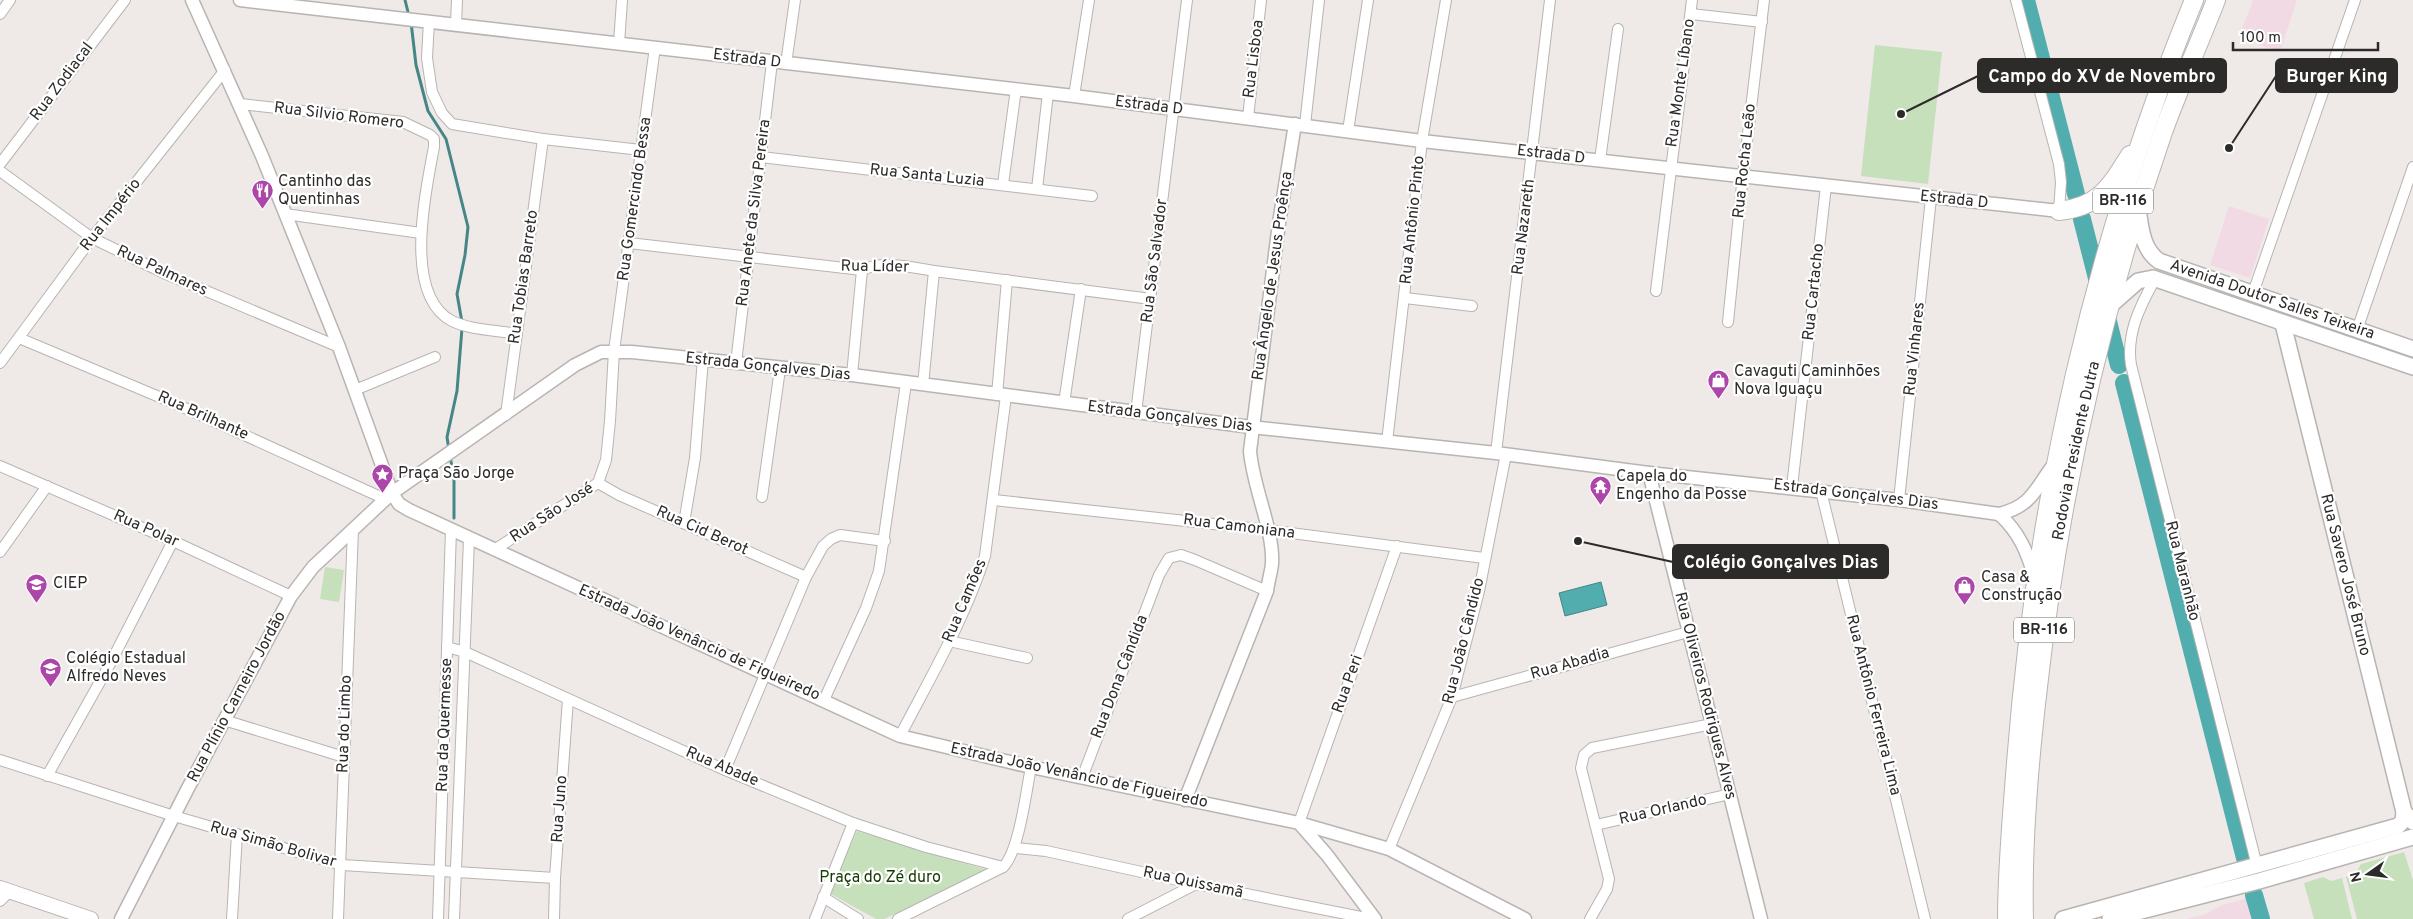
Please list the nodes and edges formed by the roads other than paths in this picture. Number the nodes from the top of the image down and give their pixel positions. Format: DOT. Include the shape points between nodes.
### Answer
graph roads {
  1 [pos="10,0"];
  2 [pos="125,0"];
  3 [pos="192,0"];
  4 [pos="240,0"];
  5 [pos="457,0"];
  6 [pos="622,0"];
  7 [pos="795,0"];
  8 [pos="1089,0"];
  9 [pos="1187,0"];
  10 [pos="1261,0"];
  11 [pos="1319,0"];
  12 [pos="1368,0"];
  13 [pos="1446,0"];
  14 [pos="1550,0"];
  15 [pos="1692,0"];
  16 [pos="1764,0"];
  17 [pos="2016,0"];
  18 [pos="2194,0"];
  19 [pos="2216,0"];
  20 [pos="2355,0"];
  21 [pos="0,14"];
  22 [pos="1691,14"];
  23 [pos="426,21"];
  24 [pos="1762,22"];
  25 [pos="456,24"];
  26 [pos="1618,29"];
  27 [pos="619,44"];
  28 [pos="655,47"];
  29 [pos="772,62"];
  30 [pos="786,64"];
  31 [pos="225,70"];
  32 [pos="1016,89"];
  33 [pos="1048,93"];
  34 [pos="1074,96"];
  35 [pos="240,104"];
  36 [pos="1173,109"];
  37 [pos="1248,118"];
  38 [pos="1300,125"];
  39 [pos="1348,130"];
  40 [pos="2142,135"];
  41 [pos="543,138"];
  42 [pos="1422,141"];
  43 [pos="641,150"];
  44 [pos="1533,152"];
  45 [pos="761,157"];
  46 [pos="1600,160"];
  47 [pos="0,164"];
  48 [pos="1670,166"];
  49 [pos="2413,167"];
  50 [pos="0,170"];
  51 [pos="1743,175"];
  52 [pos="1003,184"];
  53 [pos="1826,186"];
  54 [pos="1037,189"];
  55 [pos="1092,196"];
  56 [pos="1931,198"];
  57 [pos="2138,208"];
  58 [pos="2059,210"];
  59 [pos="285,214"];
  60 [pos="421,233"];
  61 [pos="92,238"];
  62 [pos="629,243"];
  63 [pos="749,257"];
  64 [pos="862,270"];
  65 [pos="934,272"];
  66 [pos="2194,272"];
  67 [pos="2155,278"];
  68 [pos="1007,280"];
  69 [pos="1081,289"];
  70 [pos="1656,290"];
  71 [pos="2189,290"];
  72 [pos="2253,293"];
  73 [pos="1405,298"];
  74 [pos="1151,299"];
  75 [pos="1472,306"];
  76 [pos="2111,306"];
  77 [pos="2303,309"];
  78 [pos="1728,322"];
  79 [pos="2283,324"];
  80 [pos="2357,330"];
  81 [pos="516,334"];
  82 [pos="19,338"];
  83 [pos="339,347"];
  84 [pos="2413,349"];
  85 [pos="614,350"];
  86 [pos="435,357"];
  87 [pos="703,359"];
  88 [pos="0,363"];
  89 [pos="736,363"];
  90 [pos="2413,368"];
  91 [pos="780,369"];
  92 [pos="852,375"];
  93 [pos="906,383"];
  94 [pos="923,385"];
  95 [pos="355,390"];
  96 [pos="1002,395"];
  97 [pos="1064,404"];
  98 [pos="1136,413"];
  99 [pos="506,415"];
  100 [pos="1251,427"];
  101 [pos="1386,442"];
  102 [pos="1501,453"];
  103 [pos="2057,461"];
  104 [pos="0,466"];
  105 [pos="1648,473"];
  106 [pos="598,483"];
  107 [pos="47,486"];
  108 [pos="1792,487"];
  109 [pos="1821,490"];
  110 [pos="389,496"];
  111 [pos="762,497"];
  112 [pos="994,500"];
  113 [pos="1899,500"];
  114 [pos="1999,514"];
  115 [pos="684,523"];
  116 [pos="353,529"];
  117 [pos="451,530"];
  118 [pos="1268,530"];
  119 [pos="469,539"];
  120 [pos="173,541"];
  121 [pos="885,541"];
  122 [pos="1397,546"];
  123 [pos="494,550"];
  124 [pos="0,552"];
  125 [pos="1484,558"];
  126 [pos="806,578"];
  127 [pos="2036,580"];
  128 [pos="1267,591"];
  129 [pos="291,596"];
  130 [pos="1688,632"];
  131 [pos="949,641"];
  132 [pos="448,648"];
  133 [pos="465,652"];
  134 [pos="1027,658"];
  135 [pos="766,675"];
  136 [pos="1452,697"];
  137 [pos="568,699"];
  138 [pos="824,700"];
  139 [pos="224,720"];
  140 [pos="1712,724"];
  141 [pos="900,736"];
  142 [pos="344,757"];
  143 [pos="0,760"];
  144 [pos="1031,767"];
  145 [pos="724,770"];
  146 [pos="47,776"];
  147 [pos="1082,778"];
  148 [pos="1730,794"];
  149 [pos="1185,800"];
  150 [pos="174,816"];
  151 [pos="1299,822"];
  152 [pos="853,824"];
  153 [pos="1596,825"];
  154 [pos="2411,829"];
  155 [pos="237,834"];
  156 [pos="1016,848"];
  157 [pos="1389,849"];
  158 [pos="342,865"];
  159 [pos="2257,866"];
  160 [pos="1003,867"];
  161 [pos="440,871"];
  162 [pos="456,872"];
  163 [pos="555,878"];
  164 [pos="1196,884"];
  165 [pos="3,894"];
  166 [pos="823,897"];
  167 [pos="71,916"];
  168 [pos="91,919"];
  169 [pos="121,919"];
  170 [pos="232,919"];
  171 [pos="338,919"];
  172 [pos="438,919"];
  173 [pos="454,919"];
  174 [pos="554,919"];
  175 [pos="815,919"];
  176 [pos="858,919"];
  177 [pos="898,919"];
  178 [pos="1128,919"];
  179 [pos="1373,919"];
  180 [pos="1525,919"];
  181 [pos="1590,919"];
  182 [pos="1761,919"];
  183 [pos="1924,919"];
  184 [pos="2007,919"];
  185 [pos="2024,919"];
  186 [pos="2063,919"];
  187 [pos="2110,919"];
  1 -- 21 [label="street"];
  2 -- 47 [label="street, Rua Zodiacal"];
  3 -- 31 [label="street, Estrada João Venâncio de Figueiredo"];
  4 -- 23 [label="street, Estrada D"];
  5 -- 25 [label="street"];
  6 -- 27 [label="street"];
  7 -- 30 [label="street"];
  8 -- 34 [label="street"];
  9 -- 36 [label="street, Rua São Salvador"];
  10 -- 37 [label="street, Rua Lisboa"];
  11 -- 38 [label="street"];
  12 -- 39 [label="street"];
  13 -- 42 [label="street, Rua Antônio Pinto"];
  14 -- 44 [label="street, Rua Nazareth"];
  15 -- 22 [label="street, Rua Monte Líbano"];
  16 -- 24 [label="street, Rua Rocha Leão"];
  17 -- 58 [label="street" via="2059,164"];
  18 -- 40 [label="highway, Rodovia Presidente Dutra / BR-116"];
  19 -- 57 [label="highway, Rodovia Presidente Dutra / BR-116" via="2164,130"];
  20 -- 72 [label="street"];
  22 -- 24 [label="street"];
  22 -- 48 [label="street, Rua Monte Líbano"];
  23 -- 25 [label="street, Estrada D"];
  23 -- 41 [label="street" via="432,92 442,113 452,124"];
  24 -- 51 [label="street, Rua Rocha Leão"];
  25 -- 27 [label="street, Estrada D"];
  26 -- 46 [label="street"];
  27 -- 28 [label="street, Estrada D"];
  28 -- 29 [label="street, Estrada D"];
  28 -- 43 [label="street, Rua Gomercindo Bessa"];
  29 -- 30 [label="street, Estrada D"];
  29 -- 45 [label="street, Rua Anete da Silva Pereira"];
  30 -- 32 [label="street, Estrada D"];
  31 -- 35 [label="street, Estrada João Venâncio de Figueiredo"];
  31 -- 61 [label="street, Rua Império"];
  32 -- 33 [label="street, Estrada D"];
  32 -- 52 [label="street"];
  33 -- 34 [label="street, Estrada D"];
  33 -- 54 [label="street"];
  34 -- 36 [label="street, Estrada D"];
  35 -- 59 [label="street, Estrada João Venâncio de Figueiredo"];
  35 -- 60 [label="street, Rua Silvio Romero" via="403,122 422,130 434,139"];
  36 -- 37 [label="street, Estrada D"];
  36 -- 74 [label="street, Rua São Salvador"];
  37 -- 38 [label="street, Estrada D"];
  38 -- 39 [label="street, Estrada D"];
  38 -- 100 [label="street, Rua Ângelo de Jesus Proênça" via="1279,223"];
  39 -- 42 [label="street, Estrada D"];
  40 -- 58 [label="highway" via="2104,194 2082,206"];
  40 -- 103 [label="highway, Rodovia Presidente Dutra / BR-116" via="2091,310"];
  41 -- 43 [label="street"];
  41 -- 81 [label="street, Rua Tobias Barreto"];
  42 -- 44 [label="street, Estrada D"];
  42 -- 73 [label="street, Rua Antônio Pinto"];
  43 -- 62 [label="street, Rua Gomercindo Bessa"];
  44 -- 46 [label="street, Estrada D"];
  44 -- 102 [label="street, Rua Nazareth"];
  45 -- 52 [label="street, Rua Santa Luzia"];
  45 -- 63 [label="street, Rua Anete da Silva Pereira"];
  46 -- 48 [label="street, Estrada D"];
  48 -- 51 [label="street, Estrada D"];
  48 -- 70 [label="street, Rua Monte Líbano"];
  49 -- 80 [label="street"];
  50 -- 61 [label="street, Rua Palmares"];
  51 -- 53 [label="street, Estrada D"];
  51 -- 78 [label="street, Rua Rocha Leão"];
  52 -- 54 [label="street, Rua Santa Luzia"];
  53 -- 56 [label="street, Estrada D"];
  53 -- 108 [label="street, Rua Cartacho"];
  54 -- 55 [label="street, Rua Santa Luzia"];
  56 -- 58 [label="street, Estrada D"];
  56 -- 113 [label="street, Rua Vinhares"];
  57 -- 66 [label="main road, Avenida Doutor Salles Teixeira" via="2143,238 2152,255"];
  57 -- 76 [label="highway, Rodovia Presidente Dutra / BR-116"];
  59 -- 60 [label="street"];
  59 -- 83 [label="street, Estrada João Venâncio de Figueiredo"];
  60 -- 81 [label="street" via="420,255 430,294 438,310 454,322"];
  61 -- 82 [label="street, Rua Império"];
  61 -- 83 [label="street, Rua Palmares" via="174,278"];
  62 -- 63 [label="street, Rua Líder"];
  62 -- 85 [label="street, Rua Gomercindo Bessa"];
  63 -- 64 [label="street, Rua Líder"];
  63 -- 89 [label="street, Rua Anete da Silva Pereira"];
  64 -- 65 [label="street, Rua Líder" via="884,265"];
  64 -- 92 [label="street"];
  65 -- 68 [label="street, Rua Líder"];
  65 -- 94 [label="street"];
  66 -- 71 [label="main road" via="2187,280"];
  66 -- 72 [label="main road, Avenida Doutor Salles Teixeira"];
  67 -- 71 [label="main road, Avenida Doutor Salles Teixeira"];
  67 -- 76 [label="main road, Avenida Doutor Salles Teixeira" via="2138,282"];
  67 -- 159 [label="street, Rua Maranhão" via="2142,305 2128,349"];
  68 -- 69 [label="street, Rua Líder"];
  68 -- 96 [label="street, Rua Camões"];
  69 -- 74 [label="street, Rua Líder"];
  69 -- 97 [label="street"];
  71 -- 79 [label="main road, Avenida Doutor Salles Teixeira"];
  72 -- 77 [label="main road, Avenida Doutor Salles Teixeira"];
  73 -- 75 [label="street"];
  73 -- 101 [label="street, Rua Antônio Pinto"];
  74 -- 98 [label="street, Rua São Salvador"];
  76 -- 185 [label="highway, Rodovia Presidente Dutra / BR-116" via="2078,435 2044,630 2031,749"];
  77 -- 79 [label="main road"];
  77 -- 80 [label="main road, Avenida Doutor Salles Teixeira"];
  79 -- 90 [label="main road, Avenida Doutor Salles Teixeira"];
  79 -- 154 [label="main road, Rua Savero José Bruno"];
  80 -- 84 [label="main road, Avenida Doutor Salles Teixeira"];
  81 -- 99 [label="street, Rua Tobias Barreto"];
  82 -- 88 [label="street, Rua Império"];
  82 -- 110 [label="street, Rua Brilhante"];
  83 -- 95 [label="street, Estrada João Venâncio de Figueiredo"];
  85 -- 87 [label="street, Estrada Gonçalves Dias"];
  85 -- 99 [label="street, Estrada Gonçalves Dias" via="590,356"];
  85 -- 106 [label="street, Rua São José" via="606,460"];
  86 -- 95 [label="street"];
  87 -- 89 [label="street, Estrada Gonçalves Dias"];
  87 -- 115 [label="street" via="695,458"];
  89 -- 91 [label="street, Estrada Gonçalves Dias"];
  91 -- 92 [label="street, Estrada Gonçalves Dias"];
  91 -- 111 [label="street"];
  92 -- 93 [label="street, Estrada Gonçalves Dias"];
  93 -- 94 [label="street, Estrada Gonçalves Dias"];
  93 -- 121 [label="street"];
  94 -- 96 [label="street, Estrada Gonçalves Dias"];
  95 -- 110 [label="street, Estrada João Venâncio de Figueiredo"];
  96 -- 97 [label="street, Estrada Gonçalves Dias"];
  96 -- 112 [label="street, Rua Camões"];
  97 -- 98 [label="street, Estrada Gonçalves Dias"];
  98 -- 100 [label="street, Estrada Gonçalves Dias"];
  99 -- 110 [label="street, Estrada Gonçalves Dias"];
  100 -- 101 [label="street, Estrada Gonçalves Dias"];
  100 -- 118 [label="street, Rua Ângelo de Jesus Proênça" via="1251,471"];
  101 -- 102 [label="street, Estrada Gonçalves Dias"];
  102 -- 105 [label="street, Estrada Gonçalves Dias"];
  102 -- 125 [label="street, Rua João Cândido"];
  103 -- 114 [label="street, Estrada Gonçalves Dias" via="2028,501"];
  103 -- 127 [label="highway, Rodovia Presidente Dutra / BR-116"];
  104 -- 107 [label="street, Rua Polar"];
  105 -- 108 [label="street, Estrada Gonçalves Dias"];
  105 -- 130 [label="street, Rua Oliveiros Rodrigues Alves"];
  106 -- 115 [label="street, Rua Cid Berot"];
  106 -- 123 [label="street, Rua São José"];
  107 -- 120 [label="street, Rua Polar"];
  107 -- 124 [label="street"];
  108 -- 109 [label="street, Estrada Gonçalves Dias"];
  109 -- 113 [label="street, Estrada Gonçalves Dias"];
  109 -- 183 [label="street, Rua Antônio Ferreira Lima"];
  110 -- 116 [label="street, Rua Plínio Carneiro Jordão"];
  110 -- 117 [label="street, Estrada João Venâncio de Figueiredo" via="409,510"];
  112 -- 118 [label="street, Rua Camoniana"];
  112 -- 131 [label="street, Rua Camões" via="985,556"];
  113 -- 114 [label="street, Estrada Gonçalves Dias"];
  114 -- 127 [label="street" via="2021,538"];
  115 -- 126 [label="street, Rua Cid Berot"];
  116 -- 129 [label="street, Rua Plínio Carneiro Jordão" via="313,567"];
  116 -- 142 [label="street, Rua do Limbo"];
  117 -- 119 [label="street, Estrada João Venâncio de Figueiredo"];
  117 -- 132 [label="street, Rua da Quermesse"];
  118 -- 122 [label="street, Rua Camoniana"];
  118 -- 128 [label="street, Rua Ângelo de Jesus Proênça" via="1272,564"];
  119 -- 123 [label="street, Estrada João Venâncio de Figueiredo"];
  119 -- 133 [label="street, Rua da Quermesse"];
  120 -- 129 [label="street, Rua Polar"];
  120 -- 146 [label="street" via="111,662"];
  121 -- 126 [label="street" via="846,535 831,539 823,546"];
  121 -- 138 [label="street" via="866,608"];
  122 -- 125 [label="street, Rua Camoniana"];
  122 -- 151 [label="street, Rua Peri"];
  123 -- 135 [label="street, Estrada João Venâncio de Figueiredo"];
  125 -- 136 [label="street, Rua João Cândido" via="1479,591"];
  126 -- 135 [label="street"];
  127 -- 184 [label="highway, Rodovia Presidente Dutra / BR-116" via="2020,713"];
  128 -- 147 [label="street, Rua Dona Cândida" via="1181,555 1169,558 1159,575"];
  128 -- 149 [label="street, Rua Ângelo de Jesus Proênça"];
  129 -- 139 [label="street, Rua Plínio Carneiro Jordão"];
  130 -- 136 [label="street, Rua Abadia"];
  130 -- 140 [label="street, Rua Oliveiros Rodrigues Alves"];
  131 -- 134 [label="street"];
  131 -- 141 [label="street, Rua Camões"];
  132 -- 133 [label="street, Rua Abade"];
  132 -- 161 [label="street, Rua da Quermesse"];
  133 -- 137 [label="street, Rua Abade"];
  133 -- 162 [label="street, Rua da Quermesse"];
  135 -- 138 [label="street, Estrada João Venâncio de Figueiredo"];
  135 -- 145 [label="street"];
  136 -- 157 [label="street, Rua João Cândido"];
  137 -- 145 [label="street, Rua Abade"];
  137 -- 163 [label="street, Rua Juno"];
  138 -- 141 [label="street, Estrada João Venâncio de Figueiredo"];
  139 -- 142 [label="street"];
  139 -- 150 [label="street, Rua Plínio Carneiro Jordão"];
  140 -- 148 [label="street, Rua Oliveiros Rodrigues Alves"];
  140 -- 153 [label="street" via="1592,748 1586,752 1581,768"];
  141 -- 144 [label="street, Estrada João Venâncio de Figueiredo"];
  142 -- 158 [label="street, Rua do Limbo"];
  143 -- 146 [label="street, Rua Simão Bolivar"];
  144 -- 147 [label="street, Estrada João Venâncio de Figueiredo"];
  144 -- 156 [label="street"];
  145 -- 152 [label="street, Rua Abade"];
  146 -- 150 [label="street, Rua Simão Bolivar"];
  147 -- 149 [label="street, Estrada João Venâncio de Figueiredo"];
  148 -- 153 [label="street, Rua Orlando"];
  148 -- 182 [label="street, Rua Oliveiros Rodrigues Alves"];
  149 -- 151 [label="street, Estrada João Venâncio de Figueiredo"];
  150 -- 155 [label="street, Rua Simão Bolivar"];
  150 -- 169 [label="street, Rua Plínio Carneiro Jordão"];
  151 -- 157 [label="street, Estrada João Venâncio de Figueiredo"];
  151 -- 179 [label="street" via="1327,854"];
  152 -- 160 [label="street, Rua Abade"];
  152 -- 166 [label="street"];
  153 -- 181 [label="street" via="1609,879"];
  154 -- 159 [label="main road" via="2403,821 2398,826"];
  154 -- 187 [label="main road" via="2260,881"];
  155 -- 158 [label="street, Rua Simão Bolivar"];
  155 -- 170 [label="street"];
  156 -- 160 [label="street"];
  156 -- 164 [label="street, Rua Quissamã" via="1046,851"];
  157 -- 180 [label="street, Estrada João Venâncio de Figueiredo"];
  158 -- 161 [label="street, Rua Simão Bolivar"];
  158 -- 171 [label="street, Rua do Limbo"];
  159 -- 186 [label="main road"];
  160 -- 177 [label="street"];
  161 -- 162 [label="street, Rua Simão Bolivar"];
  161 -- 172 [label="street, Rua da Quermesse"];
  162 -- 163 [label="street, Rua Simão Bolivar"];
  162 -- 173 [label="street, Rua da Quermesse"];
  163 -- 174 [label="street, Rua Juno"];
  164 -- 178 [label="street"];
  164 -- 179 [label="street, Rua Quissamã"];
  165 -- 167 [label="main road"];
  166 -- 175 [label="street"];
  166 -- 176 [label="street"];
  167 -- 168 [label="main road"];
}
